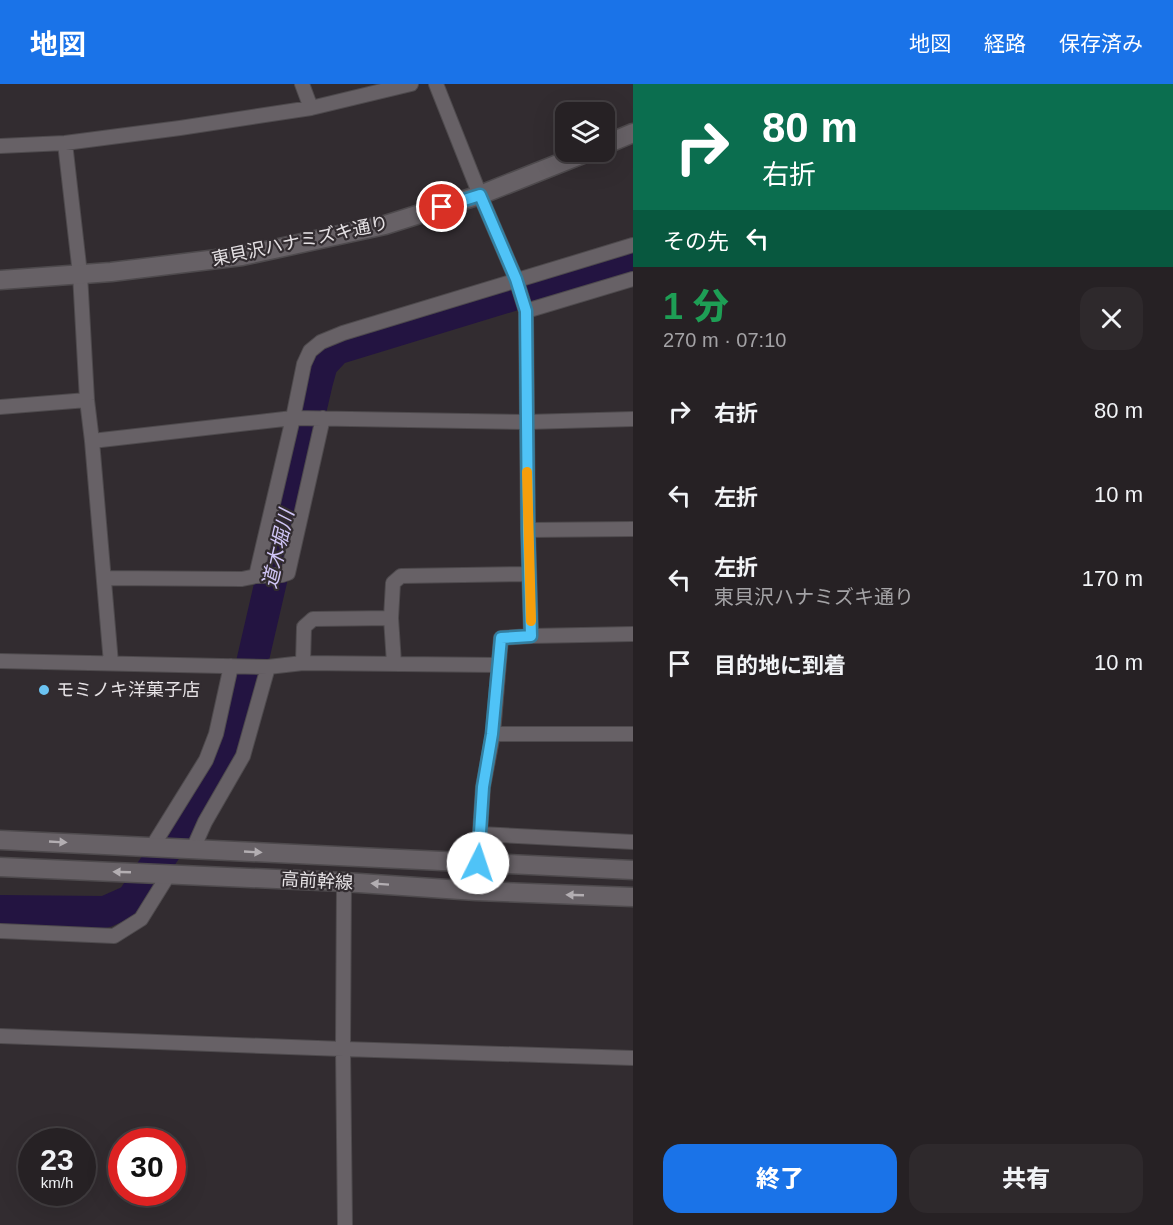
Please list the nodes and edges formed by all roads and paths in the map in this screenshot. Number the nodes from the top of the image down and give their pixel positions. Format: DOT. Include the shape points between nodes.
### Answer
graph roads {
  1 [pos="302,84"];
  2 [pos="411,84"];
  3 [pos="436,84"];
  4 [pos="311,108"];
  5 [pos="633,134"];
  6 [pos="615,141"];
  7 [pos="65,143"];
  8 [pos="0,146"];
  9 [pos="563,162"];
  10 [pos="480,195"];
  11 [pos="633,245"];
  12 [pos="80,274"];
  13 [pos="633,279"];
  14 [pos="0,280"];
  15 [pos="517,283"];
  16 [pos="525,309"];
  17 [pos="87,400"];
  18 [pos="0,407"];
  19 [pos="293,418"];
  20 [pos="323,418"];
  21 [pos="633,419"];
  22 [pos="527,422"];
  23 [pos="92,441"];
  24 [pos="633,529"];
  25 [pos="528,530"];
  26 [pos="529,574"];
  27 [pos="260,576"];
  28 [pos="104,578"];
  29 [pos="391,618"];
  30 [pos="633,634"];
  31 [pos="531,636"];
  32 [pos="0,661"];
  33 [pos="111,663"];
  34 [pos="303,663"];
  35 [pos="394,663"];
  36 [pos="498,665"];
  37 [pos="231,666"];
  38 [pos="268,667"];
  39 [pos="492,734"];
  40 [pos="633,734"];
  41 [pos="480,834"];
  42 [pos="0,840"];
  43 [pos="633,842"];
  44 [pos="152,847"];
  45 [pos="193,849"];
  46 [pos="478,863"];
  47 [pos="0,867"];
  48 [pos="633,870"];
  49 [pos="169,874"];
  50 [pos="344,882"];
  51 [pos="633,897"];
  52 [pos="0,931"];
  53 [pos="0,1036"];
  54 [pos="343,1049"];
  55 [pos="633,1058"];
  56 [pos="345,1225"];
  1 -- 4 [label="street"];
  2 -- 4 [label="street"];
  3 -- 10 [label="street"];
  4 -- 7 [label="street"];
  5 -- 6 [label="street"];
  7 -- 8 [label="street"];
  7 -- 12 [label="street"];
  9 -- 10 [label="street, 東貝沢ハナミズキ通り"];
  10 -- 12 [label="street, 東貝沢ハナミズキ通り" via="385,225 242,256"];
  10 -- 15 [label="street"];
  11 -- 15 [label="street"];
  12 -- 14 [label="street, 東貝沢ハナミズキ通り"];
  12 -- 17 [label="street"];
  13 -- 16 [label="street"];
  15 -- 16 [label="street"];
  15 -- 19 [label="street" via="321,342 310,351 304,364"];
  16 -- 22 [label="street"];
  17 -- 18 [label="street"];
  17 -- 23 [label="street"];
  19 -- 20 [label="street"];
  19 -- 23 [label="street"];
  19 -- 27 [label="street"];
  20 -- 22 [label="street"];
  20 -- 27 [label="street" via="288,573"];
  21 -- 22 [label="street"];
  22 -- 25 [label="street"];
  23 -- 28 [label="street"];
  24 -- 25 [label="street"];
  25 -- 26 [label="street"];
  26 -- 29 [label="street" via="401,576 393,583"];
  26 -- 31 [label="street"];
  27 -- 28 [label="street"];
  28 -- 33 [label="street"];
  29 -- 34 [label="street" via="313,619 304,627"];
  29 -- 35 [label="street"];
  30 -- 31 [label="street"];
  31 -- 36 [label="street" via="501,638"];
  32 -- 33 [label="street"];
  33 -- 37 [label="street"];
  34 -- 35 [label="street"];
  34 -- 38 [label="street"];
  35 -- 36 [label="street"];
  36 -- 39 [label="street"];
  37 -- 38 [label="street"];
  37 -- 44 [label="street" via="206,760"];
  38 -- 45 [label="street" via="243,756"];
  39 -- 40 [label="street"];
  39 -- 41 [label="street"];
  41 -- 43 [label="street"];
  41 -- 46 [label="street"];
  42 -- 44 [label="street, 高前幹線, one-way"];
  44 -- 45 [label="street, 高前幹線"];
  45 -- 46 [label="street, 高前幹線, one-way"];
  46 -- 48 [label="street, 高前幹線"];
  49 -- 47 [label="street, 高前幹線, one-way"];
  49 -- 50 [label="street, 高前幹線"];
  49 -- 52 [label="street" via="141,919 114,936"];
  51 -- 50 [label="street, 高前幹線, one-way"];
  50 -- 54 [label="street"];
  53 -- 54 [label="street"];
  54 -- 55 [label="street"];
  54 -- 56 [label="street"];
}
